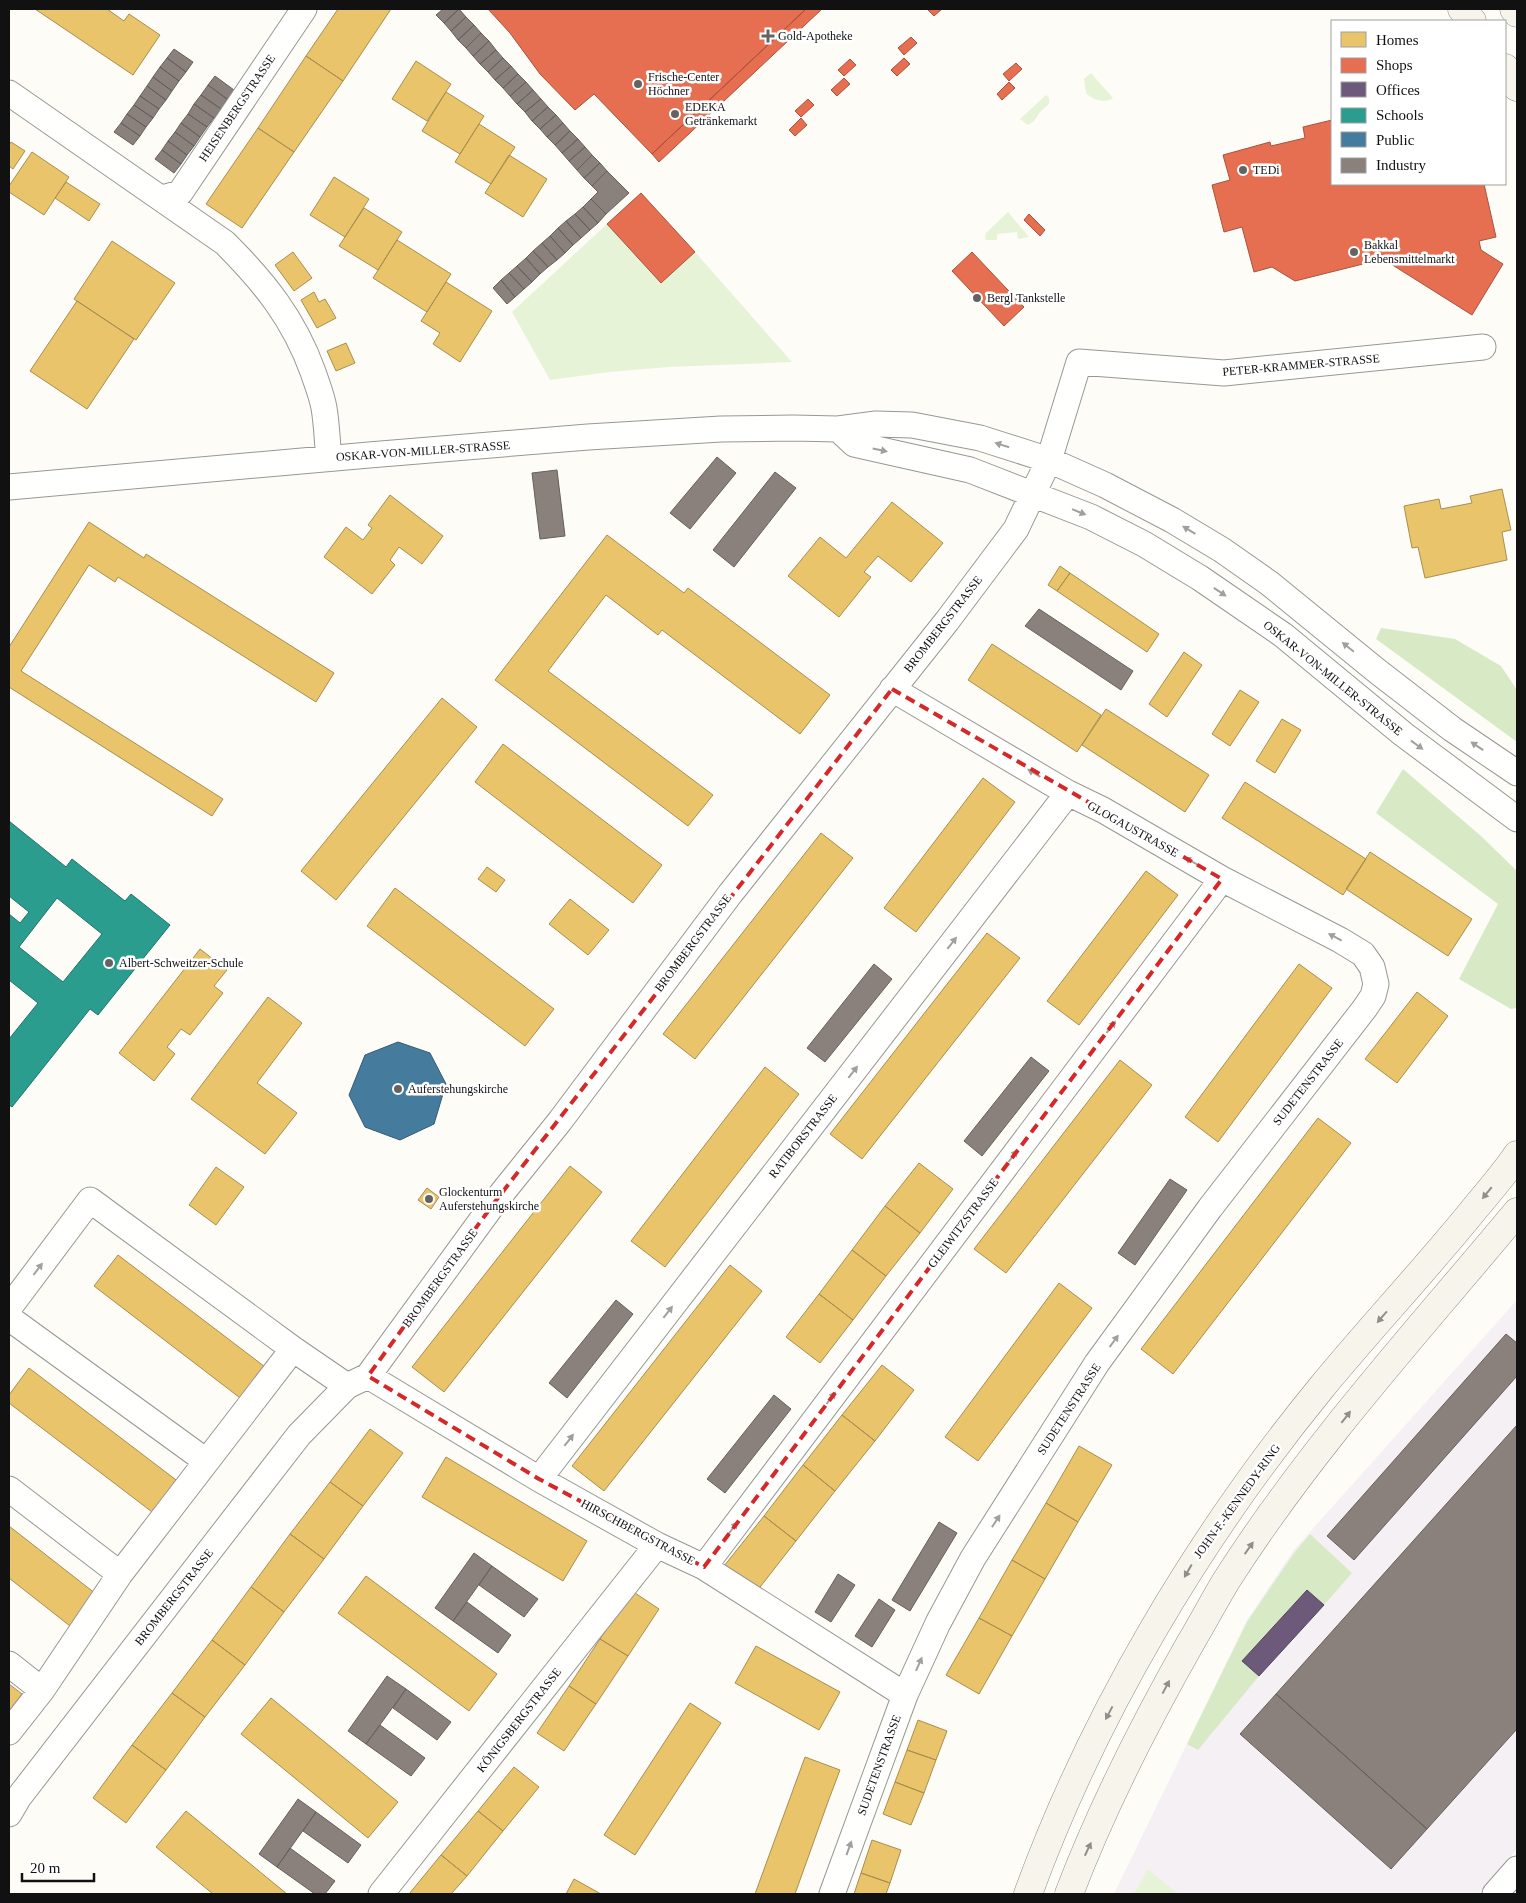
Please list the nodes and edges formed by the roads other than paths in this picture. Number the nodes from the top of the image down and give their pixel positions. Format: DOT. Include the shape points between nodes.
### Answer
graph roads {
  1 [pos="304,9"];
  2 [pos="1462,9"];
  3 [pos="1514,9"];
  4 [pos="1517,14"];
  5 [pos="1471,20"];
  6 [pos="1506,70"];
  7 [pos="1517,87"];
  8 [pos="9,93"];
  9 [pos="162,198"];
  10 [pos="1483,347"];
  11 [pos="838,429"];
  12 [pos="329,458"];
  13 [pos="1049,460"];
  14 [pos="9,487"];
  15 [pos="1034,494"];
  16 [pos="892,689"];
  17 [pos="1517,773"];
  18 [pos="1068,793"];
  19 [pos="1517,818"];
  20 [pos="1222,879"];
  21 [pos="1372,967"];
  22 [pos="1517,1155"];
  23 [pos="1517,1212"];
  24 [pos="9,1308"];
  25 [pos="9,1318"];
  26 [pos="293,1348"];
  27 [pos="357,1381"];
  28 [pos="206,1461"];
  29 [pos="539,1479"];
  30 [pos="9,1489"];
  31 [pos="657,1545"];
  32 [pos="704,1567"];
  33 [pos="120,1574"];
  34 [pos="9,1664"];
  35 [pos="42,1690"];
  36 [pos="905,1695"];
  37 [pos="9,1732"];
  38 [pos="9,1814"];
  39 [pos="1517,1869"];
  40 [pos="381,1894"];
  41 [pos="832,1894"];
  42 [pos="1028,1894"];
  43 [pos="1069,1894"];
  44 [pos="1495,1894"];
  1 -- 9 [label="street, HEISENBERGSTRASSE" via="180,192"];
  2 -- 5 [label="main road"];
  3 -- 4 [label="main road"];
  6 -- 7 [label="main road"];
  8 -- 9 [label="street"];
  9 -- 12 [label="street" via="226,243 280,305 299,339 321,395"];
  10 -- 13 [label="street, PETER-KRAMMER-STRASSE" via="1224,373 1079,362"];
  11 -- 12 [label="street, OSKAR-VON-MILLER-STRASSE" via="712,430 588,437"];
  13 -- 11 [label="street, OSKAR-VON-MILLER-STRASSE, one-way" via="980,438 912,425 876,424"];
  11 -- 15 [label="street, OSKAR-VON-MILLER-STRASSE, one-way" via="854,444 970,470"];
  12 -- 14 [label="street, OSKAR-VON-MILLER-STRASSE"];
  13 -- 15 [label="street, PETER-KRAMMER-STRASSE"];
  17 -- 13 [label="street, OSKAR-VON-MILLER-STRASSE, one-way" via="1452,729 1269,583 1222,550 1111,488"];
  15 -- 16 [label="street, BROMBERGSTRASSE" via="1016,529"];
  15 -- 19 [label="street, OSKAR-VON-MILLER-STRASSE, one-way" via="1091,517 1200,578 1283,635 1402,734"];
  18 -- 16 [label="street, GLOGAUSTRASSE, one-way"];
  16 -- 27 [label="street, BROMBERGSTRASSE" via="786,822 560,1121"];
  20 -- 18 [label="street, GLOGAUSTRASSE, one-way"];
  29 -- 18 [label="street, RATIBORSTRASSE, one-way"];
  21 -- 20 [label="street, GLOGAUSTRASSE, one-way" via="1363,954 1340,940"];
  32 -- 20 [label="street, GLEIWITZSTRASSE, one-way"];
  36 -- 21 [label="street, SUDETENSTRASSE, one-way" via="973,1558 1098,1364 1210,1208 1365,1008 1376,984"];
  22 -- 42 [label="main road, JOHN-F.-KENNEDY-RING, one-way" via="1462,1225 1321,1388 1254,1474 1194,1560 1083,1761"];
  43 -- 23 [label="main road, one-way" via="1124,1770 1226,1581 1348,1414"];
  24 -- 26 [label="street, one-way" via="90,1200"];
  25 -- 28 [label="street"];
  26 -- 27 [label="street"];
  26 -- 28 [label="street"];
  27 -- 29 [label="street, HIRSCHBERGSTRASSE"];
  27 -- 38 [label="street, BROMBERGSTRASSE" via="299,1434"];
  28 -- 33 [label="street"];
  29 -- 31 [label="street, HIRSCHBERGSTRASSE"];
  30 -- 33 [label="street"];
  31 -- 32 [label="street, HIRSCHBERGSTRASSE"];
  31 -- 40 [label="street, KÖNIGSBERGSTRASSE"];
  32 -- 36 [label="street, HIRSCHBERGSTRASSE"];
  33 -- 35 [label="street"];
  34 -- 35 [label="street"];
  35 -- 37 [label="street"];
  41 -- 36 [label="street, SUDETENSTRASSE, one-way"];
  39 -- 44 [label="street"];
}
